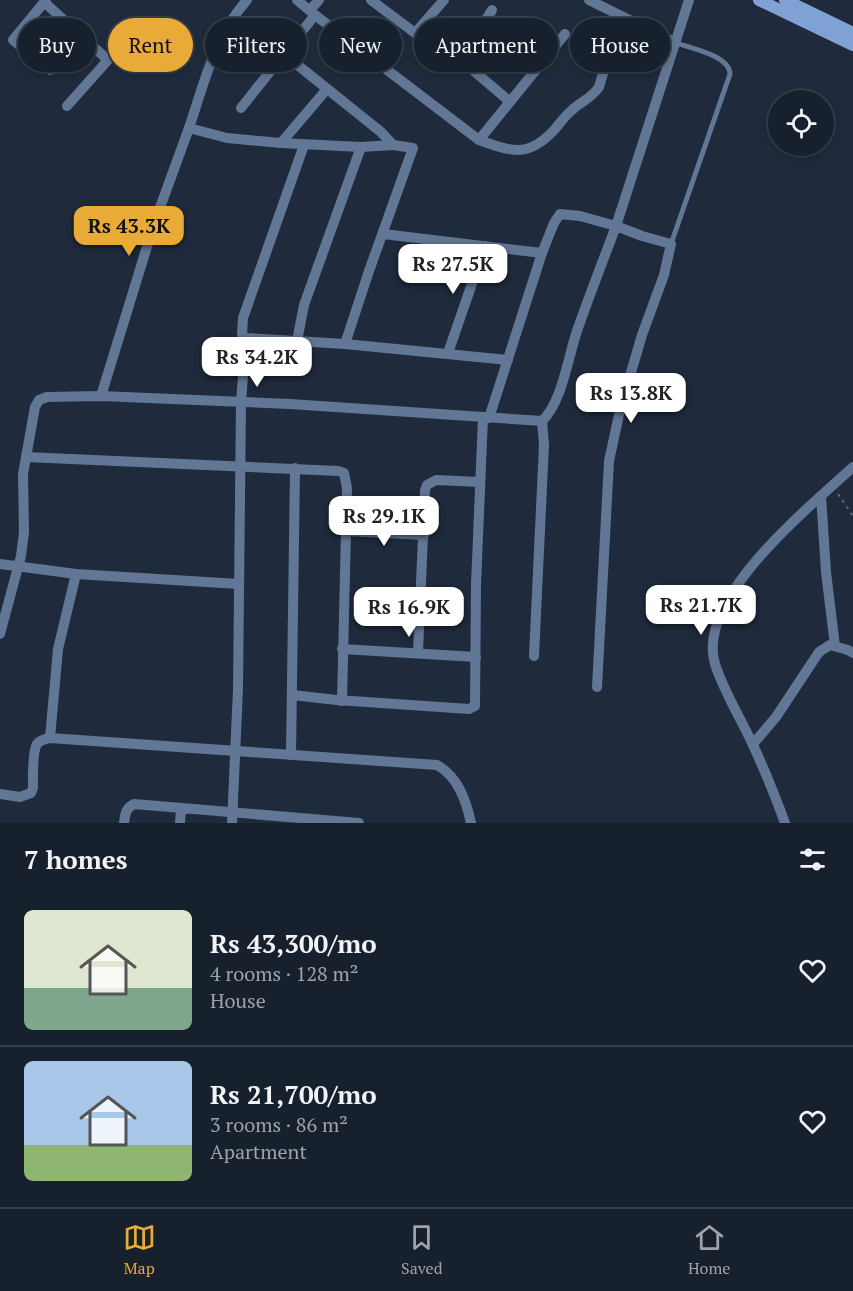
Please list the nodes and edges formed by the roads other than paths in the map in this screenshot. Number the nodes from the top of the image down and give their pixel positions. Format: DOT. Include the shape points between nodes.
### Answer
graph roads {
  1 [pos="297,0"];
  2 [pos="320,0"];
  3 [pos="444,0"];
  4 [pos="589,0"];
  5 [pos="689,0"];
  6 [pos="759,0"];
  7 [pos="785,0"];
  8 [pos="45,1"];
  9 [pos="244,1"];
  10 [pos="377,2"];
  11 [pos="492,10"];
  12 [pos="313,13"];
  13 [pos="620,16"];
  14 [pos="428,18"];
  15 [pos="487,18"];
  16 [pos="307,22"];
  17 [pos="414,32"];
  18 [pos="853,33"];
  19 [pos="565,34"];
  20 [pos="13,40"];
  21 [pos="0,42"];
  22 [pos="676,43"];
  23 [pos="18,44"];
  24 [pos="853,45"];
  25 [pos="271,72"];
  26 [pos="306,72"];
  27 [pos="474,72"];
  28 [pos="327,89"];
  29 [pos="509,101"];
  30 [pos="67,106"];
  31 [pos="241,108"];
  32 [pos="189,128"];
  33 [pos="479,140"];
  34 [pos="282,143"];
  35 [pos="304,144"];
  36 [pos="393,145"];
  37 [pos="361,147"];
  38 [pos="616,226"];
  39 [pos="383,234"];
  40 [pos="671,244"];
  41 [pos="485,246"];
  42 [pos="542,253"];
  43 [pos="246,338"];
  44 [pos="297,341"];
  45 [pos="345,344"];
  46 [pos="448,354"];
  47 [pos="508,360"];
  48 [pos="101,396"];
  49 [pos="241,402"];
  50 [pos="486,418"];
  51 [pos="542,421"];
  52 [pos="26,457"];
  53 [pos="240,465"];
  54 [pos="853,467"];
  55 [pos="295,468"];
  56 [pos="480,482"];
  57 [pos="821,496"];
  58 [pos="346,531"];
  59 [pos="424,535"];
  60 [pos="0,564"];
  61 [pos="17,567"];
  62 [pos="75,574"];
  63 [pos="239,584"];
  64 [pos="0,634"];
  65 [pos="835,646"];
  66 [pos="342,649"];
  67 [pos="418,652"];
  68 [pos="853,653"];
  69 [pos="534,656"];
  70 [pos="476,657"];
  71 [pos="597,687"];
  72 [pos="292,695"];
  73 [pos="342,701"];
  74 [pos="50,738"];
  75 [pos="753,744"];
  76 [pos="236,752"];
  77 [pos="291,755"];
  78 [pos="0,794"];
  79 [pos="232,818"];
  80 [pos="124,823"];
  81 [pos="180,823"];
  82 [pos="359,823"];
  83 [pos="471,823"];
  84 [pos="785,823"];
  1 -- 12 [label="street"];
  2 -- 12 [label="street"];
  3 -- 14 [label="street"];
  4 -- 13 [label="street"];
  5 -- 22 [label="street"];
  6 -- 24 [label="main road"];
  7 -- 18 [label="main road"];
  8 -- 20 [label="street"];
  8 -- 30 [label="street" via="108,60"];
  9 -- 32 [label="street" via="213,56"];
  10 -- 17 [label="street"];
  11 -- 15 [label="street"];
  12 -- 16 [label="street"];
  12 -- 33 [label="street"];
  13 -- 22 [label="street"];
  13 -- 33 [label="street" via="593,96 569,112 536,146 516,151"];
  19 -- 29 [label="street"];
  20 -- 21 [label="street"];
  20 -- 23 [label="street"];
  22 -- 38 [label="street"];
  22 -- 40 [label="lane" via="720,58 730,68 730,74"];
  25 -- 31 [label="street"];
  26 -- 28 [label="street"];
  27 -- 29 [label="street"];
  28 -- 34 [label="street"];
  28 -- 36 [label="street"];
  29 -- 33 [label="street"];
  32 -- 34 [label="street" via="226,138"];
  32 -- 48 [label="street" via="154,224"];
  34 -- 35 [label="street"];
  35 -- 37 [label="street"];
  35 -- 43 [label="street" via="243,318 242,334"];
  36 -- 37 [label="street"];
  36 -- 39 [label="street" via="413,148"];
  37 -- 44 [label="street" via="304,305"];
  38 -- 40 [label="street"];
  38 -- 42 [label="street" via="560,214"];
  38 -- 51 [label="street" via="556,399"];
  39 -- 41 [label="street"];
  39 -- 45 [label="street"];
  40 -- 71 [label="street" via="620,410 609,461"];
  41 -- 42 [label="street"];
  41 -- 46 [label="street"];
  42 -- 47 [label="street"];
  43 -- 44 [label="street"];
  43 -- 49 [label="street"];
  44 -- 45 [label="street"];
  45 -- 46 [label="street"];
  46 -- 47 [label="street"];
  47 -- 50 [label="street"];
  48 -- 49 [label="street"];
  48 -- 52 [label="street" via="39,400 34,407"];
  49 -- 50 [label="street"];
  49 -- 53 [label="street"];
  50 -- 51 [label="street"];
  50 -- 56 [label="street"];
  51 -- 69 [label="street"];
  52 -- 53 [label="street"];
  52 -- 61 [label="street" via="22,492 24,532"];
  53 -- 55 [label="street"];
  53 -- 63 [label="street"];
  54 -- 57 [label="street"];
  55 -- 58 [label="street" via="344,474"];
  55 -- 72 [label="street"];
  56 -- 59 [label="street" via="436,480 427,485"];
  56 -- 70 [label="street"];
  57 -- 65 [label="street"];
  57 -- 75 [label="street" via="745,575 729,596 719,620 714,662"];
  58 -- 59 [label="street"];
  58 -- 66 [label="street"];
  59 -- 67 [label="street"];
  60 -- 61 [label="street"];
  61 -- 62 [label="street"];
  61 -- 64 [label="street"];
  62 -- 63 [label="street"];
  62 -- 74 [label="street" via="58,649"];
  63 -- 76 [label="street"];
  65 -- 68 [label="street"];
  65 -- 75 [label="street" via="819,652"];
  66 -- 67 [label="street"];
  66 -- 73 [label="street"];
  67 -- 70 [label="street"];
  70 -- 73 [label="street" via="473,708"];
  72 -- 73 [label="street"];
  72 -- 77 [label="street"];
  74 -- 76 [label="street"];
  74 -- 78 [label="street" via="37,744 31,793 20,797"];
  75 -- 84 [label="street"];
  76 -- 77 [label="street"];
  76 -- 79 [label="street"];
  77 -- 83 [label="street" via="438,765 457,784"];
  79 -- 80 [label="street" via="134,804 125,812"];
  79 -- 81 [label="street" via="181,809"];
  79 -- 82 [label="street"];
}
